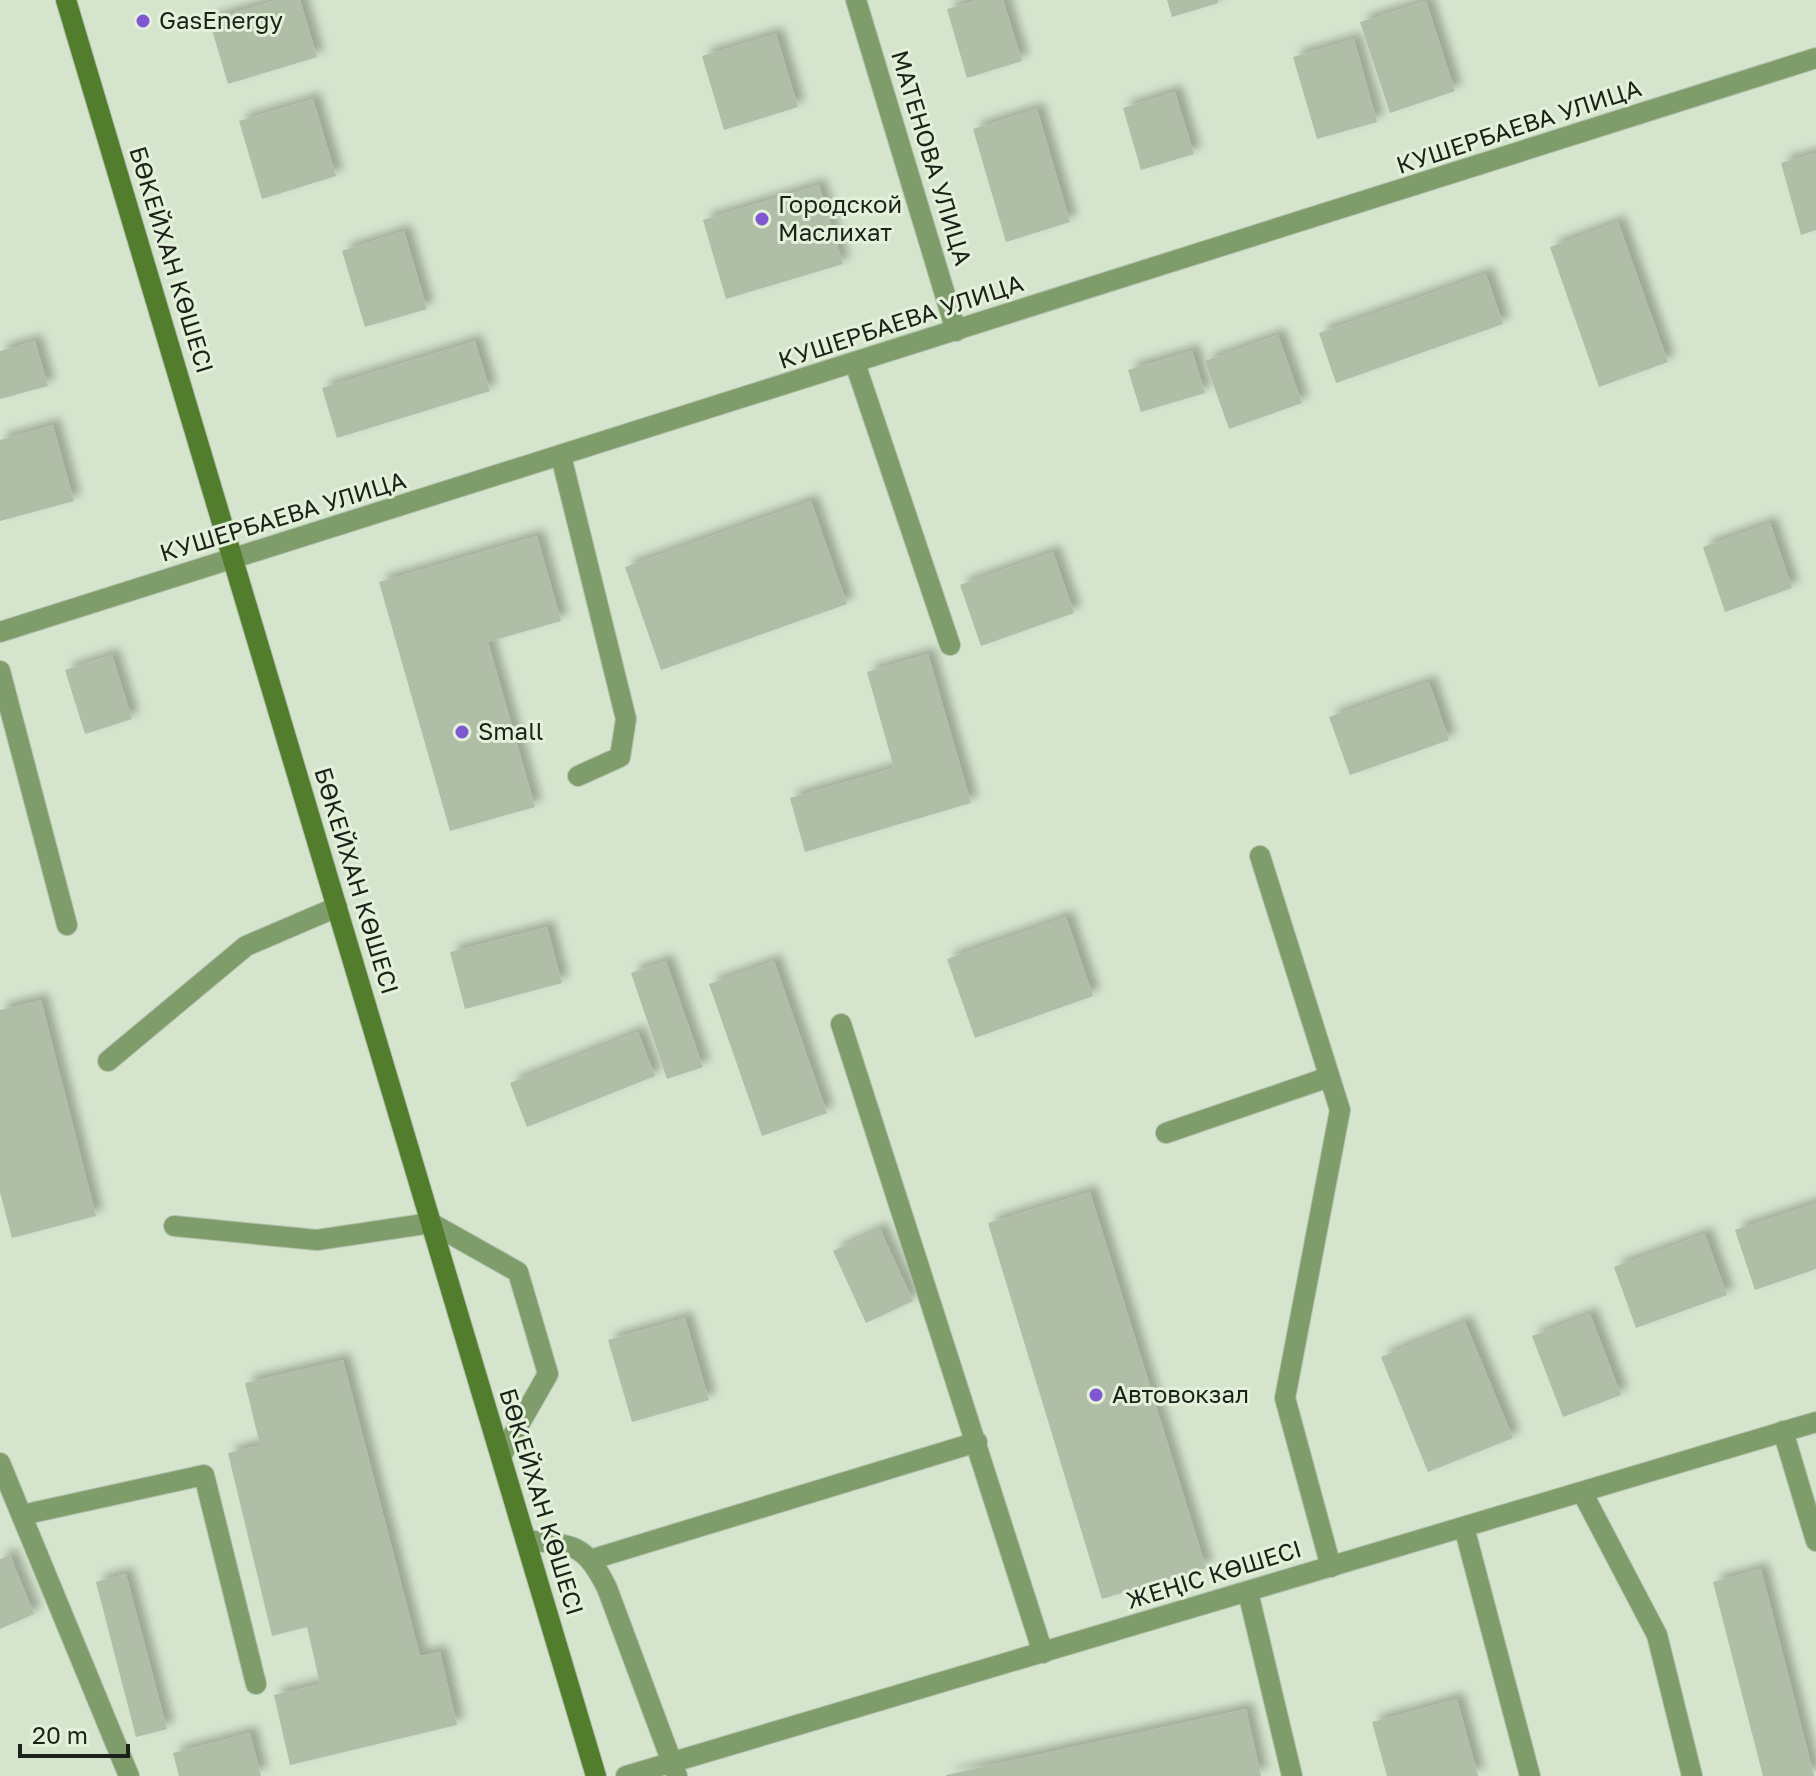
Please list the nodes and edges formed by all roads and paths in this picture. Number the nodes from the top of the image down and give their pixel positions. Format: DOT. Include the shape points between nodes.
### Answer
graph roads {
  1 [pos="66,0"];
  2 [pos="856,0"];
  3 [pos="1816,58"];
  4 [pos="956,331"];
  5 [pos="855,363"];
  6 [pos="561,456"];
  7 [pos="233,560"];
  8 [pos="0,632"];
  9 [pos="950,645"];
  10 [pos="0,671"];
  11 [pos="578,776"];
  12 [pos="1260,856"];
  13 [pos="337,907"];
  14 [pos="67,925"];
  15 [pos="841,1024"];
  16 [pos="108,1061"];
  17 [pos="1329,1077"];
  18 [pos="1166,1133"];
  19 [pos="431,1223"];
  20 [pos="174,1226"];
  21 [pos="1816,1422"];
  22 [pos="1783,1431"];
  23 [pos="977,1442"];
  24 [pos="501,1456"];
  25 [pos="0,1463"];
  26 [pos="1582,1492"];
  27 [pos="22,1515"];
  28 [pos="1464,1527"];
  29 [pos="526,1540"];
  30 [pos="1816,1541"];
  31 [pos="593,1559"];
  32 [pos="1331,1567"];
  33 [pos="1248,1592"];
  34 [pos="1043,1653"];
  35 [pos="256,1684"];
  36 [pos="674,1769"];
  37 [pos="129,1776"];
  38 [pos="596,1776"];
  39 [pos="626,1776"];
  40 [pos="1292,1776"];
  41 [pos="1530,1776"];
  42 [pos="1692,1776"];
  1 -- 7 [label="street, БӨКЕЙХАН КӨШЕСІ"];
  2 -- 4 [label="street, МАТЕНОВА УЛИЦА"];
  3 -- 4 [label="street, КУШЕРБАЕВА УЛИЦА"];
  4 -- 5 [label="street, КУШЕРБАЕВА УЛИЦА"];
  5 -- 6 [label="street, КУШЕРБАЕВА УЛИЦА"];
  5 -- 9 [label="street"];
  6 -- 7 [label="street, КУШЕРБАЕВА УЛИЦА"];
  6 -- 11 [label="street" via="626,719 620,757"];
  7 -- 8 [label="street, КУШЕРБАЕВА УЛИЦА"];
  7 -- 13 [label="street, БӨКЕЙХАН КӨШЕСІ"];
  10 -- 14 [label="street"];
  12 -- 17 [label="street"];
  13 -- 16 [label="street" via="246,946"];
  13 -- 19 [label="street, БӨКЕЙХАН КӨШЕСІ"];
  15 -- 23 [label="street"];
  17 -- 18 [label="street"];
  17 -- 32 [label="street" via="1340,1110 1285,1398"];
  19 -- 20 [label="street" via="317,1240"];
  19 -- 24 [label="street, БӨКЕЙХАН КӨШЕСІ"];
  19 -- 24 [label="street" via="518,1272 548,1374"];
  21 -- 22 [label="street, ЖЕҢІС КӨШЕСІ"];
  22 -- 26 [label="street, ЖЕҢІС КӨШЕСІ"];
  22 -- 30 [label="street"];
  23 -- 31 [label="street"];
  23 -- 34 [label="street"];
  24 -- 29 [label="street, БӨКЕЙХАН КӨШЕСІ"];
  25 -- 27 [label="street"];
  26 -- 28 [label="street, ЖЕҢІС КӨШЕСІ"];
  26 -- 42 [label="street" via="1657,1635"];
  27 -- 35 [label="street" via="204,1475"];
  27 -- 37 [label="street"];
  28 -- 32 [label="street, ЖЕҢІС КӨШЕСІ"];
  28 -- 41 [label="street"];
  29 -- 31 [label="street" via="569,1545"];
  29 -- 38 [label="street, БӨКЕЙХАН КӨШЕСІ"];
  31 -- 36 [label="street"];
  32 -- 33 [label="street, ЖЕҢІС КӨШЕСІ"];
  33 -- 34 [label="street, ЖЕҢІС КӨШЕСІ"];
  33 -- 40 [label="street"];
  34 -- 36 [label="street, ЖЕҢІС КӨШЕСІ"];
  36 -- 39 [label="street, ЖЕҢІС КӨШЕСІ"];
}
